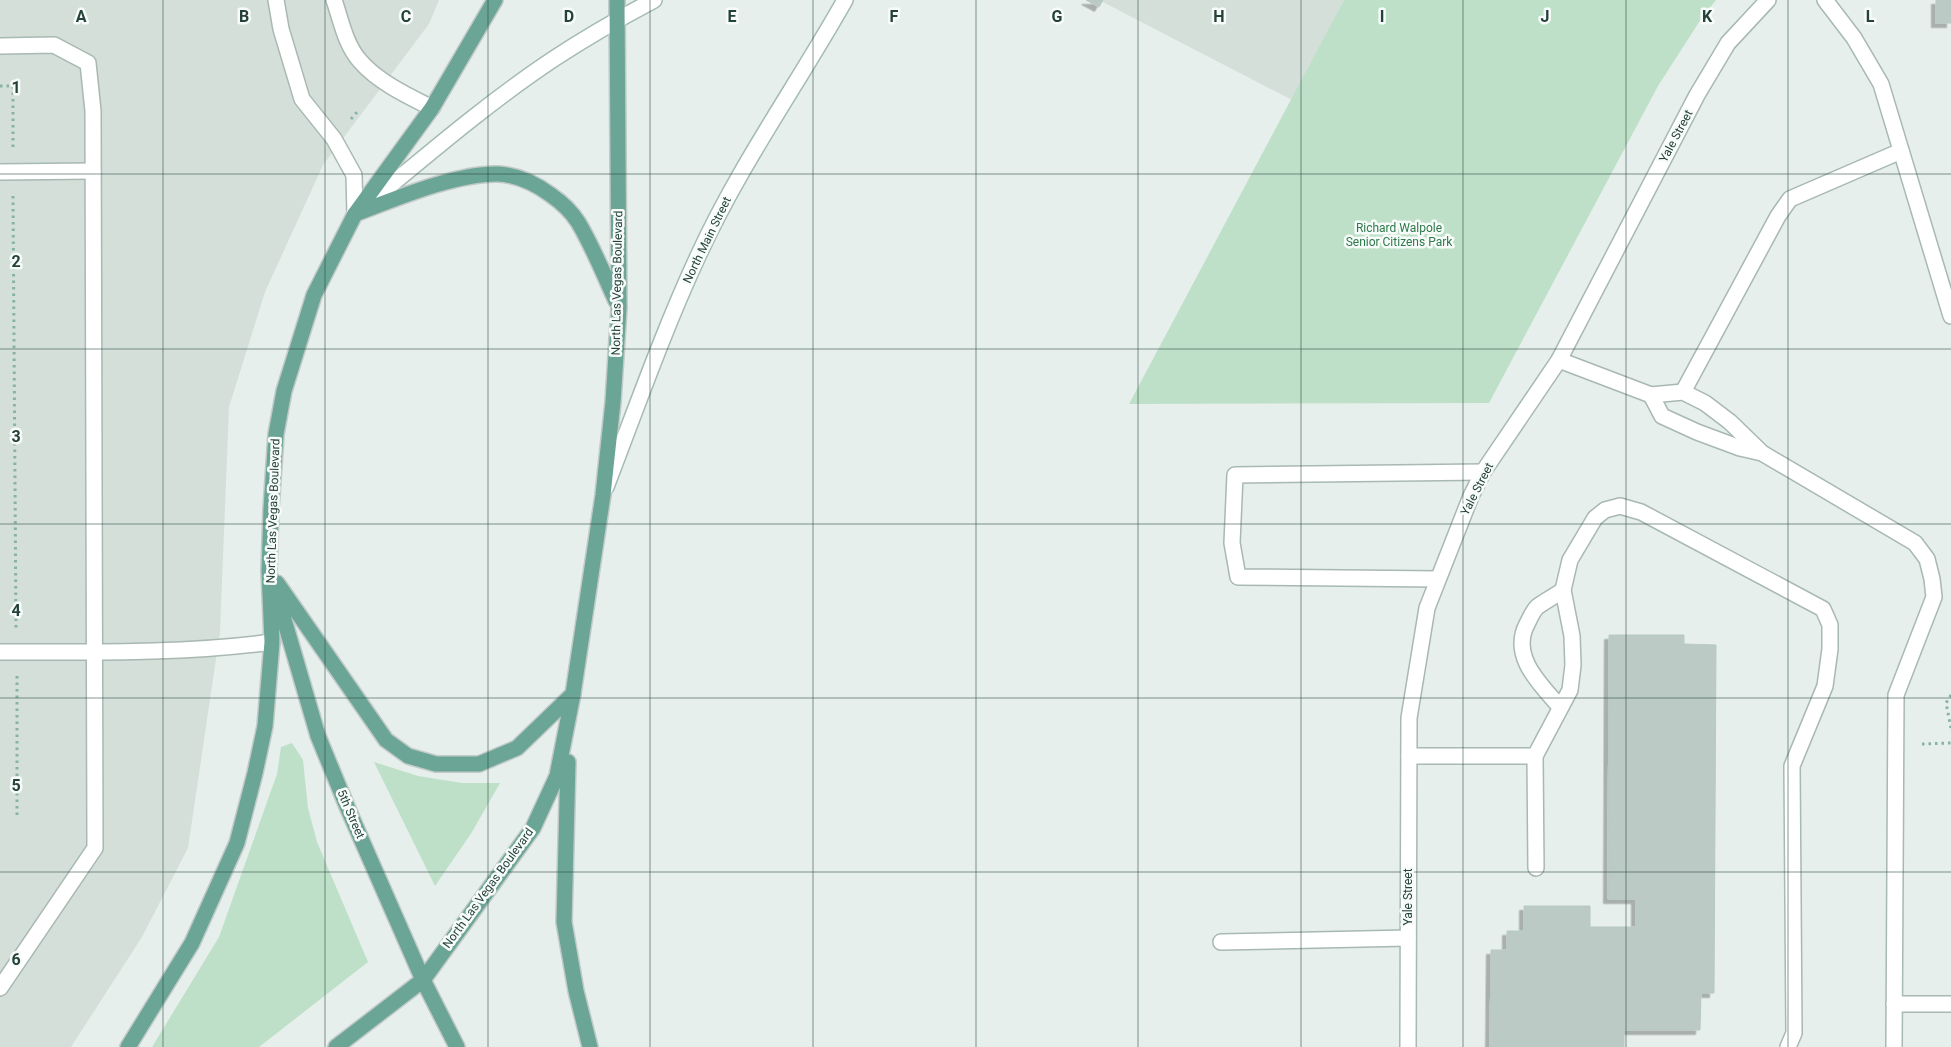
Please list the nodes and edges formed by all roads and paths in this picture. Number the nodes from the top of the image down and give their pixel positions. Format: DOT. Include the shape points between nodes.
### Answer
graph roads {
  1 [pos="276,0"];
  2 [pos="334,0"];
  3 [pos="495,0"];
  4 [pos="617,0"];
  5 [pos="654,0"];
  6 [pos="845,0"];
  7 [pos="1768,0"];
  8 [pos="1825,0"];
  9 [pos="616,20"];
  10 [pos="0,46"];
  11 [pos="0,86"];
  12 [pos="432,108"];
  13 [pos="358,110"];
  14 [pos="348,124"];
  15 [pos="1901,151"];
  16 [pos="93,171"];
  17 [pos="7,172"];
  18 [pos="355,214"];
  19 [pos="619,308"];
  20 [pos="1951,316"];
  21 [pos="1559,360"];
  22 [pos="1683,392"];
  23 [pos="1651,395"];
  24 [pos="1762,453"];
  25 [pos="1483,472"];
  26 [pos="603,495"];
  27 [pos="269,571"];
  28 [pos="1438,579"];
  29 [pos="1563,590"];
  30 [pos="272,642"];
  31 [pos="0,652"];
  32 [pos="16,652"];
  33 [pos="95,652"];
  34 [pos="573,694"];
  35 [pos="1951,695"];
  36 [pos="1560,707"];
  37 [pos="1951,728"];
  38 [pos="1409,756"];
  39 [pos="1535,756"];
  40 [pos="17,819"];
  41 [pos="1536,868"];
  42 [pos="1408,938"];
  43 [pos="1221,942"];
  44 [pos="423,980"];
  45 [pos="0,988"];
  46 [pos="1894,1004"];
  47 [pos="1951,1004"];
  48 [pos="128,1047"];
  49 [pos="336,1047"];
  50 [pos="458,1047"];
  51 [pos="590,1047"];
  52 [pos="1408,1047"];
  53 [pos="1788,1047"];
  54 [pos="1894,1047"];
  1 -- 18 [label="street" via="281,29 302,98 334,139 354,175"];
  2 -- 12 [label="street" via="346,38 360,61"];
  3 -- 12 [label="main road, North Las Vegas Boulevard"];
  4 -- 9 [label="main road, North Las Vegas Boulevard"];
  5 -- 9 [label="street"];
  6 -- 26 [label="street, North Main Street" via="739,176 699,253"];
  7 -- 21 [label="street, Yale Street" via="1728,43 1697,95"];
  8 -- 15 [label="street" via="1854,38 1881,84"];
  9 -- 18 [label="street" via="554,59 474,117"];
  9 -- 19 [label="main road, North Las Vegas Boulevard"];
  10 -- 16 [label="street" via="54,45 88,62 93,111"];
  11 -- 17 [label="path" via="13,86"];
  12 -- 18 [label="main road, North Las Vegas Boulevard"];
  13 -- 14 [label="path"];
  15 -- 20 [label="street"];
  15 -- 22 [label="street" via="1790,199"];
  16 -- 17 [label="street"];
  16 -- 33 [label="street"];
  17 -- 32 [label="path"];
  18 -- 19 [label="main road" via="413,192 471,176 499,174 522,179 541,188 567,208 578,222"];
  18 -- 27 [label="main road, North Las Vegas Boulevard" via="314,295 284,391 276,434"];
  19 -- 26 [label="main road, North Las Vegas Boulevard"];
  21 -- 23 [label="street"];
  21 -- 25 [label="street, Yale Street"];
  22 -- 23 [label="street"];
  22 -- 24 [label="street" via="1705,403 1730,422"];
  23 -- 24 [label="street" via="1662,416 1706,436"];
  24 -- 46 [label="street" via="1915,543 1927,559 1932,579 1934,597 1896,695"];
  25 -- 28 [label="street, Yale Street"];
  25 -- 28 [label="street" via="1234,475 1232,543 1238,577"];
  26 -- 34 [label="main road, North Las Vegas Boulevard"];
  27 -- 30 [label="main road, North Las Vegas Boulevard"];
  27 -- 34 [label="main road" via="386,740 408,756 436,764 479,764 517,748"];
  27 -- 44 [label="main road, 5th Street" via="318,736"];
  28 -- 38 [label="street, Yale Street" via="1427,608 1409,718"];
  29 -- 36 [label="street" via="1572,636 1573,665 1570,690"];
  29 -- 36 [label="street" via="1536,608 1525,629 1522,648 1526,665"];
  29 -- 53 [label="street" via="1570,560 1594,518 1605,510 1620,506 1641,512 1822,609 1830,625 1825,686 1792,766 1794,1033"];
  30 -- 33 [label="street" via="230,647"];
  30 -- 48 [label="main road, North Las Vegas Boulevard" via="265,726 237,843 192,943"];
  31 -- 32 [label="street"];
  32 -- 33 [label="street"];
  32 -- 40 [label="path"];
  33 -- 45 [label="street" via="95,848"];
  34 -- 44 [label="main road, North Las Vegas Boulevard" via="557,776 533,828"];
  34 -- 51 [label="main road" via="566,783 564,922"];
  35 -- 37 [label="path" via="1946,703"];
  36 -- 39 [label="street"];
  38 -- 39 [label="street"];
  38 -- 42 [label="street, Yale Street"];
  39 -- 41 [label="street"];
  42 -- 43 [label="street"];
  42 -- 52 [label="street, Yale Street"];
  44 -- 49 [label="main road, North Las Vegas Boulevard"];
  44 -- 50 [label="main road, 5th Street"];
  46 -- 47 [label="street"];
  46 -- 54 [label="street"];
}
